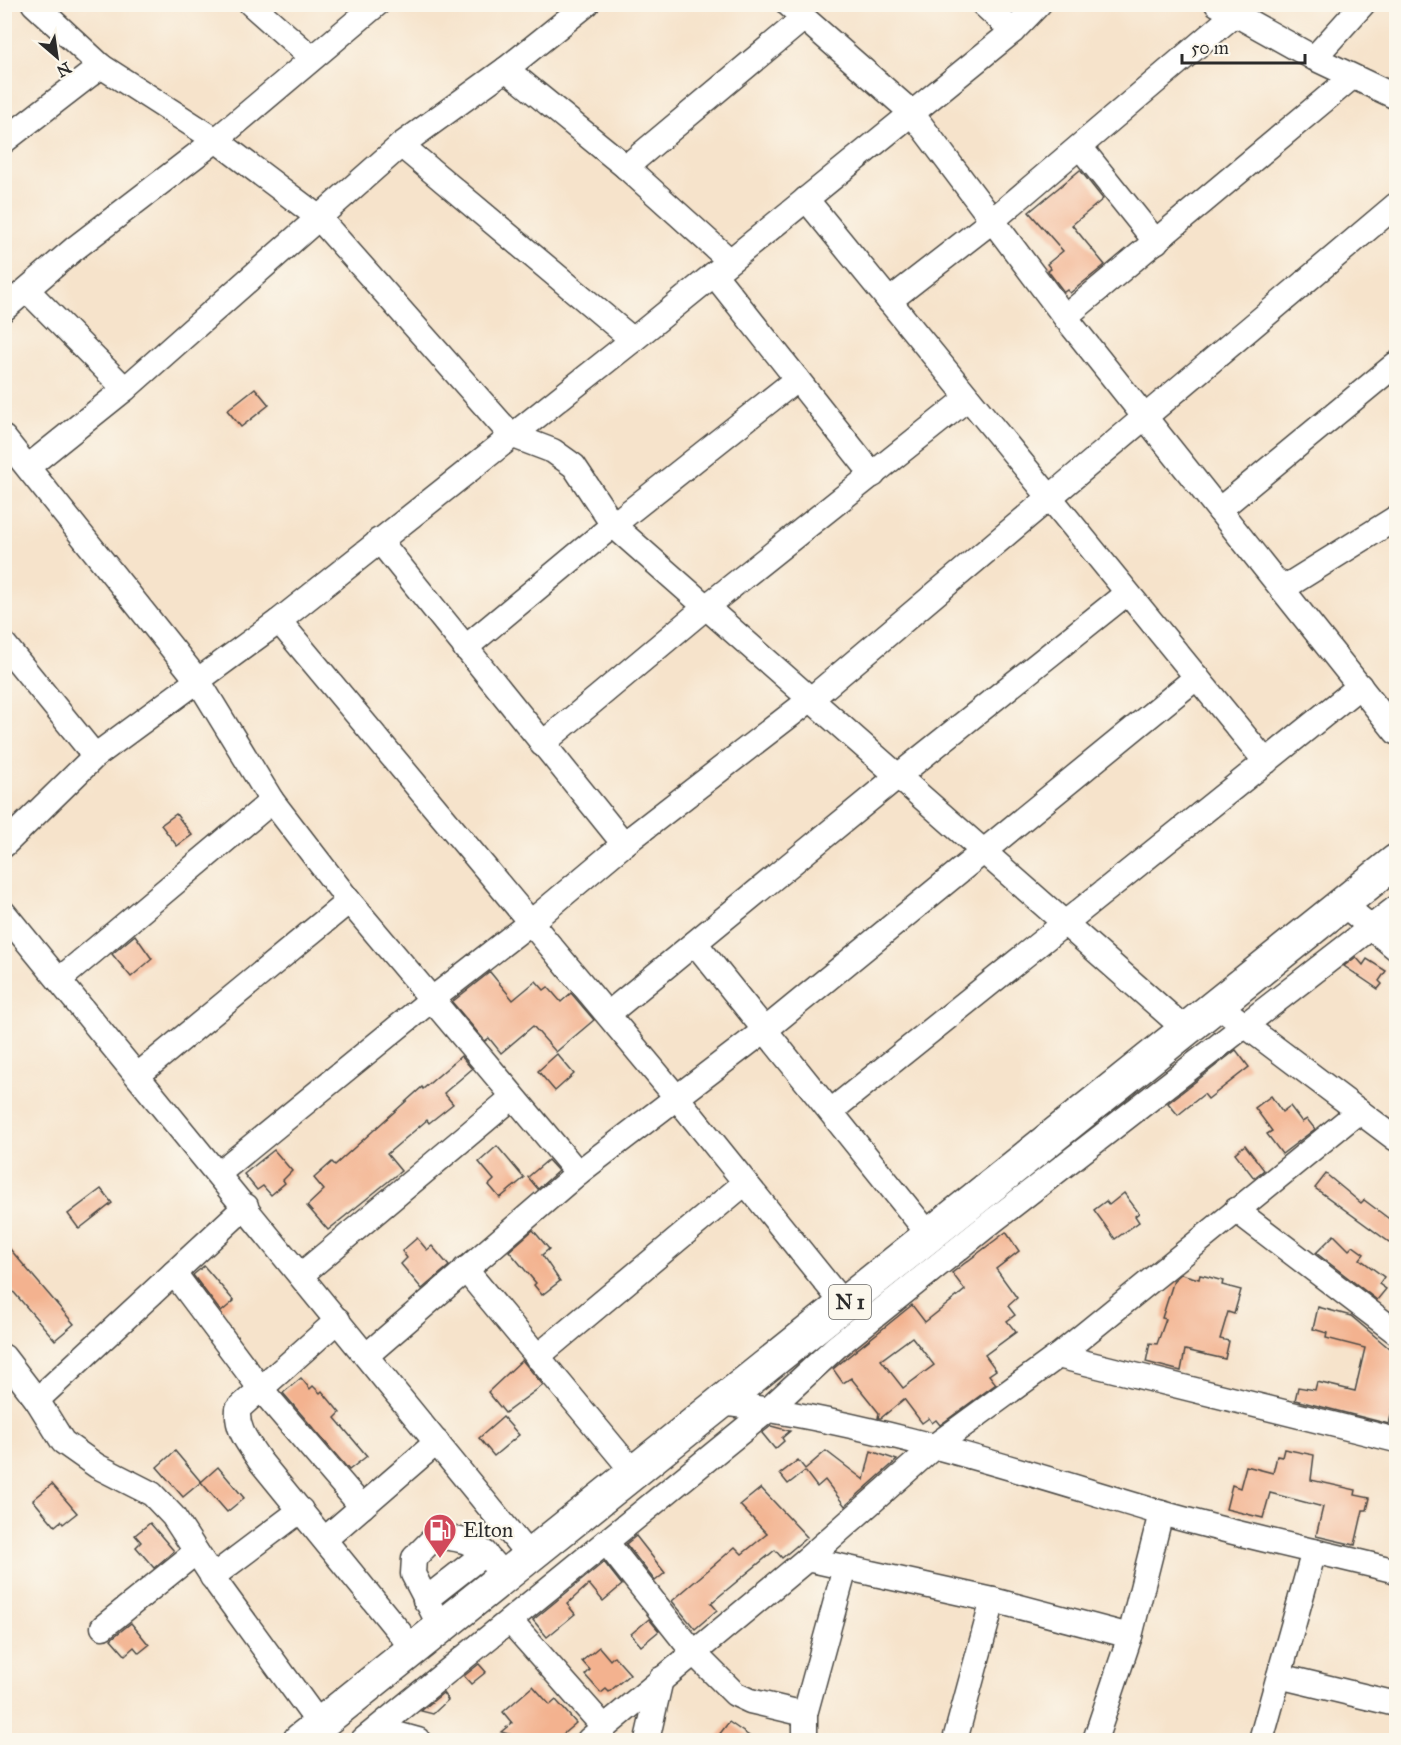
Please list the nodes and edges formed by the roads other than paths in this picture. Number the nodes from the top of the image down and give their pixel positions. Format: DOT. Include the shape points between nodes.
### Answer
graph roads {
  1 [pos="34,4"];
  2 [pos="251,4"];
  3 [pos="377,4"];
  4 [pos="587,4"];
  5 [pos="983,4"];
  6 [pos="1039,4"];
  7 [pos="1363,4"];
  8 [pos="1227,9"];
  9 [pos="796,11"];
  10 [pos="1013,31"];
  11 [pos="312,58"];
  12 [pos="1314,58"];
  13 [pos="101,66"];
  14 [pos="506,69"];
  15 [pos="1352,77"];
  16 [pos="1396,97"];
  17 [pos="911,112"];
  18 [pos="216,140"];
  19 [pos="4,141"];
  20 [pos="401,145"];
  21 [pos="1080,147"];
  22 [pos="626,167"];
  23 [pos="806,199"];
  24 [pos="1396,205"];
  25 [pos="318,218"];
  26 [pos="993,220"];
  27 [pos="1156,242"];
  28 [pos="721,267"];
  29 [pos="27,290"];
  30 [pos="889,301"];
  31 [pos="4,309"];
  32 [pos="1065,317"];
  33 [pos="633,340"];
  34 [pos="1396,364"];
  35 [pos="797,379"];
  36 [pos="125,389"];
  37 [pos="968,398"];
  38 [pos="1144,417"];
  39 [pos="511,435"];
  40 [pos="4,438"];
  41 [pos="29,466"];
  42 [pos="873,475"];
  43 [pos="1049,497"];
  44 [pos="1219,510"];
  45 [pos="613,525"];
  46 [pos="1393,526"];
  47 [pos="379,540"];
  48 [pos="1282,589"];
  49 [pos="1128,593"];
  50 [pos="706,607"];
  51 [pos="279,621"];
  52 [pos="4,644"];
  53 [pos="465,648"];
  54 [pos="1197,677"];
  55 [pos="199,682"];
  56 [pos="1360,686"];
  57 [pos="811,699"];
  58 [pos="1396,732"];
  59 [pos="542,744"];
  60 [pos="95,756"];
  61 [pos="1266,762"];
  62 [pos="898,776"];
  63 [pos="272,801"];
  64 [pos="624,844"];
  65 [pos="4,845"];
  66 [pos="982,850"];
  67 [pos="1396,861"];
  68 [pos="349,901"];
  69 [pos="1343,904"];
  70 [pos="1396,908"];
  71 [pos="4,913"];
  72 [pos="531,922"];
  73 [pos="1064,922"];
  74 [pos="1371,929"];
  75 [pos="695,943"];
  76 [pos="1396,948"];
  77 [pos="59,980"];
  78 [pos="431,1000"];
  79 [pos="1218,1005"];
  80 [pos="608,1014"];
  81 [pos="1246,1027"];
  82 [pos="765,1030"];
  83 [pos="1186,1030"];
  84 [pos="138,1075"];
  85 [pos="513,1096"];
  86 [pos="678,1099"];
  87 [pos="831,1111"];
  88 [pos="1359,1111"];
  89 [pos="1396,1139"];
  90 [pos="219,1173"];
  91 [pos="578,1173"];
  92 [pos="745,1183"];
  93 [pos="246,1206"];
  94 [pos="1236,1210"];
  95 [pos="931,1237"];
  96 [pos="465,1269"];
  97 [pos="174,1273"];
  98 [pos="301,1275"];
  99 [pos="845,1306"];
  100 [pos="338,1320"];
  101 [pos="1396,1332"];
  102 [pos="367,1355"];
  103 [pos="1058,1356"];
  104 [pos="4,1357"];
  105 [pos="537,1357"];
  106 [pos="260,1388"];
  107 [pos="37,1400"];
  108 [pos="722,1403"];
  109 [pos="769,1409"];
  110 [pos="1396,1440"];
  111 [pos="437,1442"];
  112 [pos="936,1445"];
  113 [pos="634,1474"];
  114 [pos="362,1507"];
  115 [pos="301,1510"];
  116 [pos="1161,1513"];
  117 [pos="325,1539"];
  118 [pos="606,1542"];
  119 [pos="1314,1551"];
  120 [pos="196,1552"];
  121 [pos="807,1559"];
  122 [pos="507,1562"];
  123 [pos="845,1568"];
  124 [pos="1396,1571"];
  125 [pos="212,1577"];
  126 [pos="425,1600"];
  127 [pos="993,1600"];
  128 [pos="510,1620"];
  129 [pos="103,1627"];
  130 [pos="441,1628"];
  131 [pos="1130,1636"];
  132 [pos="414,1650"];
  133 [pos="694,1653"];
  134 [pos="1279,1676"];
  135 [pos="661,1679"];
  136 [pos="1396,1704"];
  137 [pos="805,1714"];
  138 [pos="310,1732"];
  139 [pos="596,1734"];
  140 [pos="370,1735"];
  141 [pos="418,1740"];
  142 [pos="647,1740"];
  143 [pos="805,1740"];
  144 [pos="955,1740"];
  145 [pos="1095,1740"];
  146 [pos="1261,1740"];
  1 -- 13 [label="street"];
  2 -- 11 [label="street"];
  3 -- 11 [label="street"];
  4 -- 14 [label="street"];
  5 -- 10 [label="street"];
  6 -- 10 [label="street"];
  7 -- 12 [label="street"];
  8 -- 12 [label="street"];
  8 -- 21 [label="street"];
  9 -- 17 [label="street"];
  9 -- 22 [label="street"];
  10 -- 17 [label="street"];
  11 -- 18 [label="street"];
  12 -- 15 [label="street"];
  13 -- 18 [label="street"];
  13 -- 19 [label="street"];
  14 -- 20 [label="street"];
  14 -- 22 [label="street"];
  15 -- 16 [label="street"];
  15 -- 27 [label="street"];
  17 -- 23 [label="street"];
  17 -- 26 [label="street"];
  18 -- 25 [label="street"];
  18 -- 29 [label="street"];
  20 -- 25 [label="street"];
  20 -- 33 [label="street"];
  21 -- 26 [label="street"];
  21 -- 27 [label="street"];
  22 -- 28 [label="street"];
  23 -- 28 [label="street"];
  23 -- 30 [label="street"];
  24 -- 38 [label="street"];
  25 -- 36 [label="street"];
  25 -- 39 [label="street"];
  26 -- 30 [label="street"];
  26 -- 32 [label="street"];
  27 -- 32 [label="street"];
  28 -- 33 [label="street"];
  28 -- 35 [label="street"];
  29 -- 31 [label="street"];
  29 -- 36 [label="street"];
  30 -- 37 [label="street"];
  32 -- 38 [label="street"];
  33 -- 39 [label="street"];
  34 -- 44 [label="street"];
  35 -- 42 [label="street"];
  35 -- 45 [label="street"];
  36 -- 41 [label="street"];
  37 -- 42 [label="street"];
  37 -- 43 [label="street"];
  38 -- 43 [label="street"];
  38 -- 44 [label="street"];
  39 -- 45 [label="street" via="553,451 574,466"];
  39 -- 47 [label="street"];
  40 -- 41 [label="street"];
  41 -- 55 [label="street"];
  42 -- 50 [label="street"];
  43 -- 49 [label="street"];
  43 -- 57 [label="street"];
  44 -- 48 [label="street"];
  45 -- 50 [label="street"];
  45 -- 53 [label="street"];
  46 -- 48 [label="street"];
  47 -- 51 [label="street"];
  47 -- 53 [label="street"];
  48 -- 56 [label="street"];
  49 -- 54 [label="street"];
  49 -- 62 [label="street"];
  50 -- 57 [label="street"];
  50 -- 59 [label="street"];
  51 -- 55 [label="street"];
  51 -- 72 [label="street"];
  52 -- 60 [label="street"];
  53 -- 59 [label="street"];
  54 -- 61 [label="street"];
  54 -- 66 [label="street"];
  55 -- 60 [label="street"];
  55 -- 63 [label="street"];
  56 -- 58 [label="street"];
  56 -- 61 [label="street"];
  57 -- 62 [label="street"];
  57 -- 64 [label="street"];
  59 -- 64 [label="street"];
  60 -- 65 [label="street"];
  61 -- 73 [label="street"];
  62 -- 66 [label="street"];
  62 -- 75 [label="street"];
  63 -- 68 [label="street"];
  63 -- 77 [label="street"];
  64 -- 72 [label="street"];
  66 -- 73 [label="street"];
  66 -- 82 [label="street"];
  67 -- 69 [label="highway, N 1"];
  68 -- 78 [label="street"];
  68 -- 84 [label="street"];
  69 -- 74 [label="street"];
  69 -- 79 [label="highway, N 1"];
  70 -- 74 [label="street"];
  71 -- 77 [label="street"];
  72 -- 78 [label="street"];
  72 -- 80 [label="street"];
  73 -- 83 [label="street"];
  73 -- 87 [label="street"];
  74 -- 76 [label="street"];
  74 -- 81 [label="street"];
  75 -- 80 [label="street"];
  75 -- 82 [label="street"];
  77 -- 84 [label="street"];
  78 -- 85 [label="street"];
  78 -- 90 [label="street"];
  79 -- 81 [label="street"];
  79 -- 83 [label="highway, N 1"];
  80 -- 86 [label="street"];
  81 -- 88 [label="street"];
  81 -- 109 [label="street" via="994,1220 836,1347"];
  82 -- 86 [label="street"];
  82 -- 87 [label="street"];
  83 -- 95 [label="highway, N 1"];
  84 -- 90 [label="street"];
  85 -- 91 [label="street"];
  85 -- 98 [label="street"];
  86 -- 91 [label="street"];
  86 -- 92 [label="street"];
  87 -- 95 [label="street"];
  88 -- 89 [label="street"];
  88 -- 94 [label="street"];
  90 -- 93 [label="street"];
  91 -- 96 [label="street"];
  92 -- 99 [label="street"];
  92 -- 105 [label="street"];
  93 -- 97 [label="street"];
  93 -- 98 [label="street"];
  94 -- 101 [label="street"];
  94 -- 103 [label="street"];
  95 -- 99 [label="highway, N 1"];
  96 -- 102 [label="street"];
  96 -- 105 [label="street"];
  97 -- 106 [label="street"];
  97 -- 107 [label="street"];
  98 -- 100 [label="street"];
  99 -- 108 [label="highway, N 1"];
  100 -- 102 [label="street"];
  100 -- 106 [label="street"];
  102 -- 111 [label="street"];
  103 -- 110 [label="street"];
  103 -- 112 [label="street"];
  104 -- 107 [label="street"];
  105 -- 113 [label="street"];
  106 -- 114 [label="street"];
  106 -- 115 [label="street" via="238,1409 237,1422 260,1461"];
  107 -- 120 [label="street" via="63,1442 97,1466 152,1494 173,1516"];
  108 -- 109 [label="street"];
  108 -- 113 [label="highway, N 1"];
  109 -- 112 [label="street"];
  109 -- 118 [label="street"];
  111 -- 114 [label="street"];
  111 -- 122 [label="street"];
  112 -- 116 [label="street"];
  112 -- 121 [label="street"];
  113 -- 122 [label="highway, N 1"];
  114 -- 117 [label="street"];
  115 -- 117 [label="street"];
  115 -- 125 [label="street"];
  116 -- 119 [label="street"];
  116 -- 131 [label="street"];
  117 -- 132 [label="street"];
  118 -- 128 [label="street"];
  118 -- 133 [label="street"];
  119 -- 124 [label="street"];
  119 -- 134 [label="street"];
  120 -- 125 [label="street"];
  120 -- 129 [label="street"];
  121 -- 123 [label="street"];
  121 -- 133 [label="street"];
  122 -- 126 [label="street"];
  122 -- 126 [label="street" via="459,1537 435,1537 414,1558 413,1574"];
  122 -- 130 [label="highway, N 1"];
  123 -- 127 [label="street"];
  123 -- 137 [label="street"];
  125 -- 138 [label="street"];
  126 -- 130 [label="street"];
  127 -- 131 [label="street"];
  127 -- 144 [label="street"];
  128 -- 139 [label="street"];
  128 -- 140 [label="street"];
  130 -- 132 [label="highway, N 1"];
  131 -- 145 [label="street"];
  132 -- 138 [label="highway, N 1"];
  133 -- 135 [label="street"];
  133 -- 137 [label="street" via="735,1694"];
  134 -- 136 [label="street"];
  134 -- 146 [label="street"];
  135 -- 139 [label="street"];
  135 -- 142 [label="street"];
  137 -- 143 [label="street"];
  140 -- 141 [label="street"];
}
